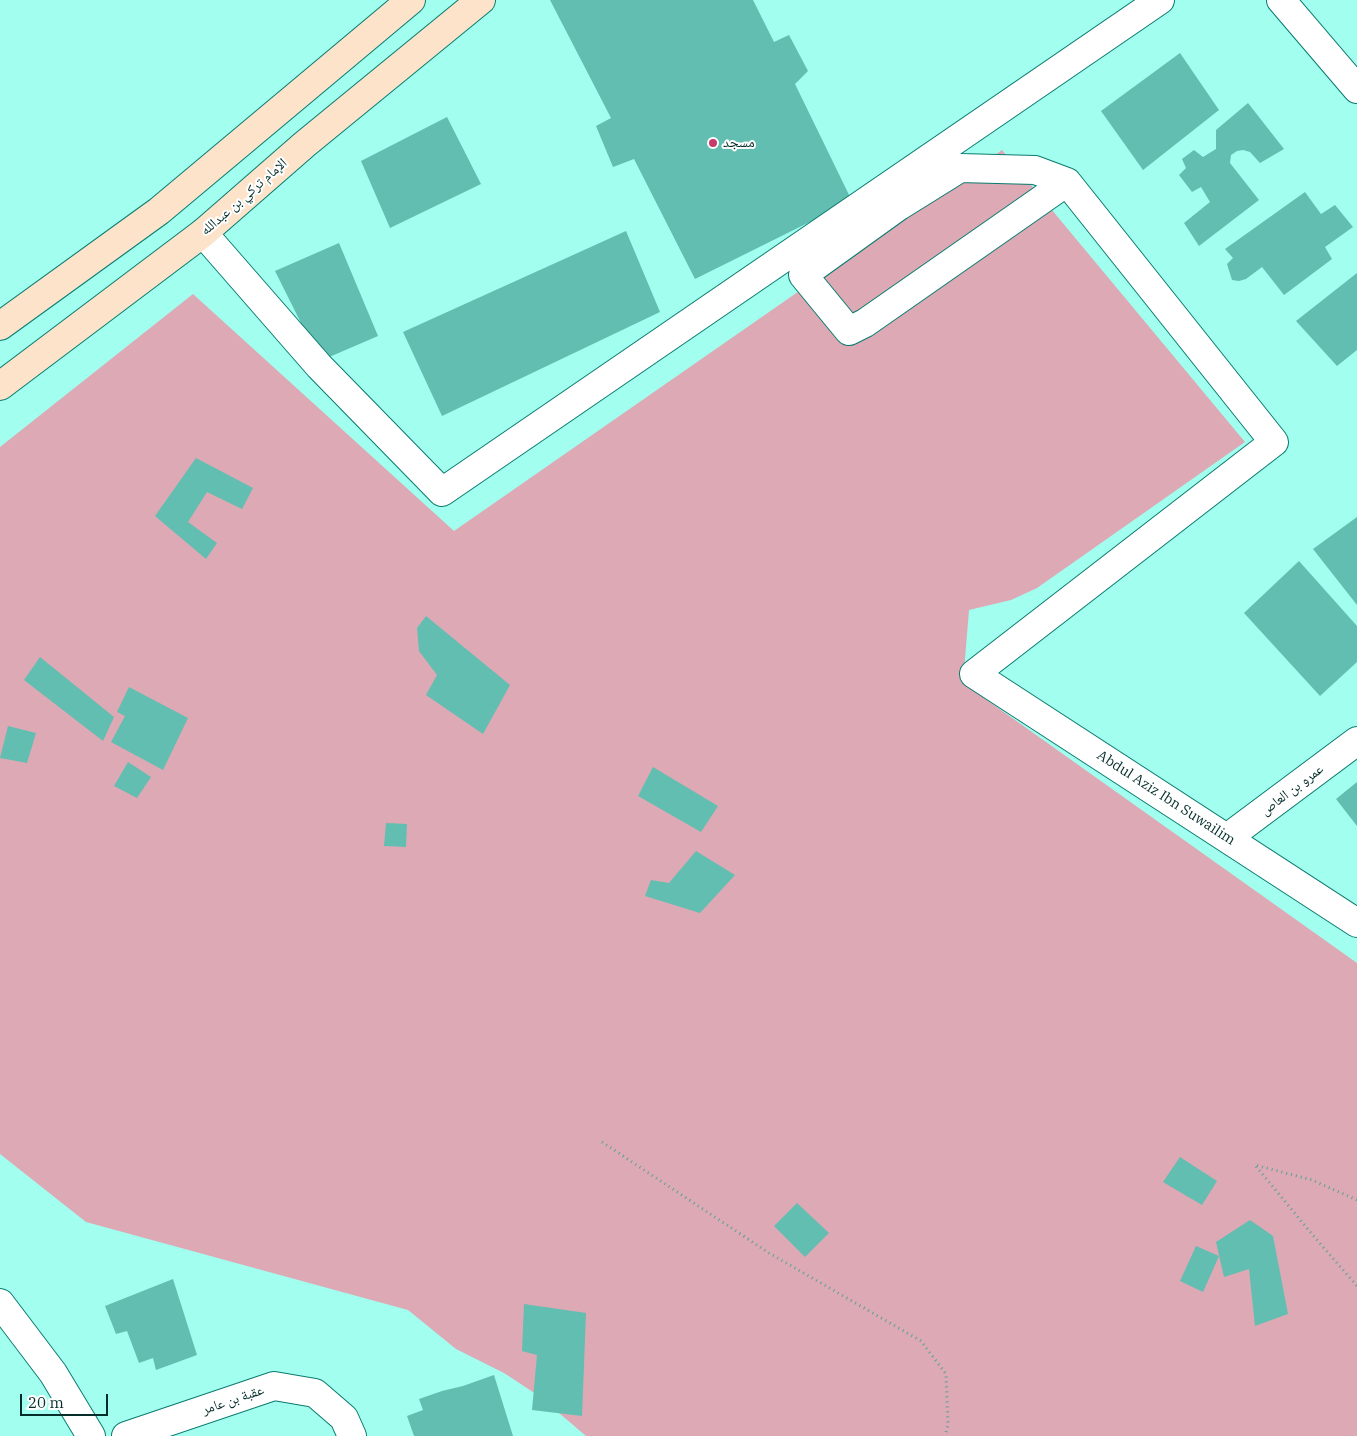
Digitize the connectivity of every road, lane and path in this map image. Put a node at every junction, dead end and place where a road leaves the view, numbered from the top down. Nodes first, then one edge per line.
1 (412, 0) edge
2 (481, 0) edge
3 (1160, 0) edge
4 (1281, 0) edge
5 (1357, 89) edge
6 (1067, 182) junction
7 (203, 233) junction
8 (0, 326) edge
9 (0, 386) edge
10 (1357, 741) edge
11 (1227, 838) junction
12 (1357, 923) edge
13 (602, 1142) dead end
14 (1357, 1200) edge
15 (1357, 1286) edge
16 (0, 1303) edge
17 (91, 1436) edge
18 (126, 1436) edge
19 (352, 1436) edge
20 (945, 1436) edge

1 - 8 street
2 - 7 street, الإمام تركي بن عبدالله
3 - 7 street
4 - 5 street
6 - 6 street
6 - 11 street, Abdul Aziz Ibn Suwailim
7 - 9 street, الإمام تركي بن عبدالله
10 - 11 street, عمرو بن العاص
11 - 12 street, Abdul Aziz Ibn Suwailim
13 - 20 path
14 - 15 path
16 - 17 street
18 - 19 street, عقبة بن عامر

